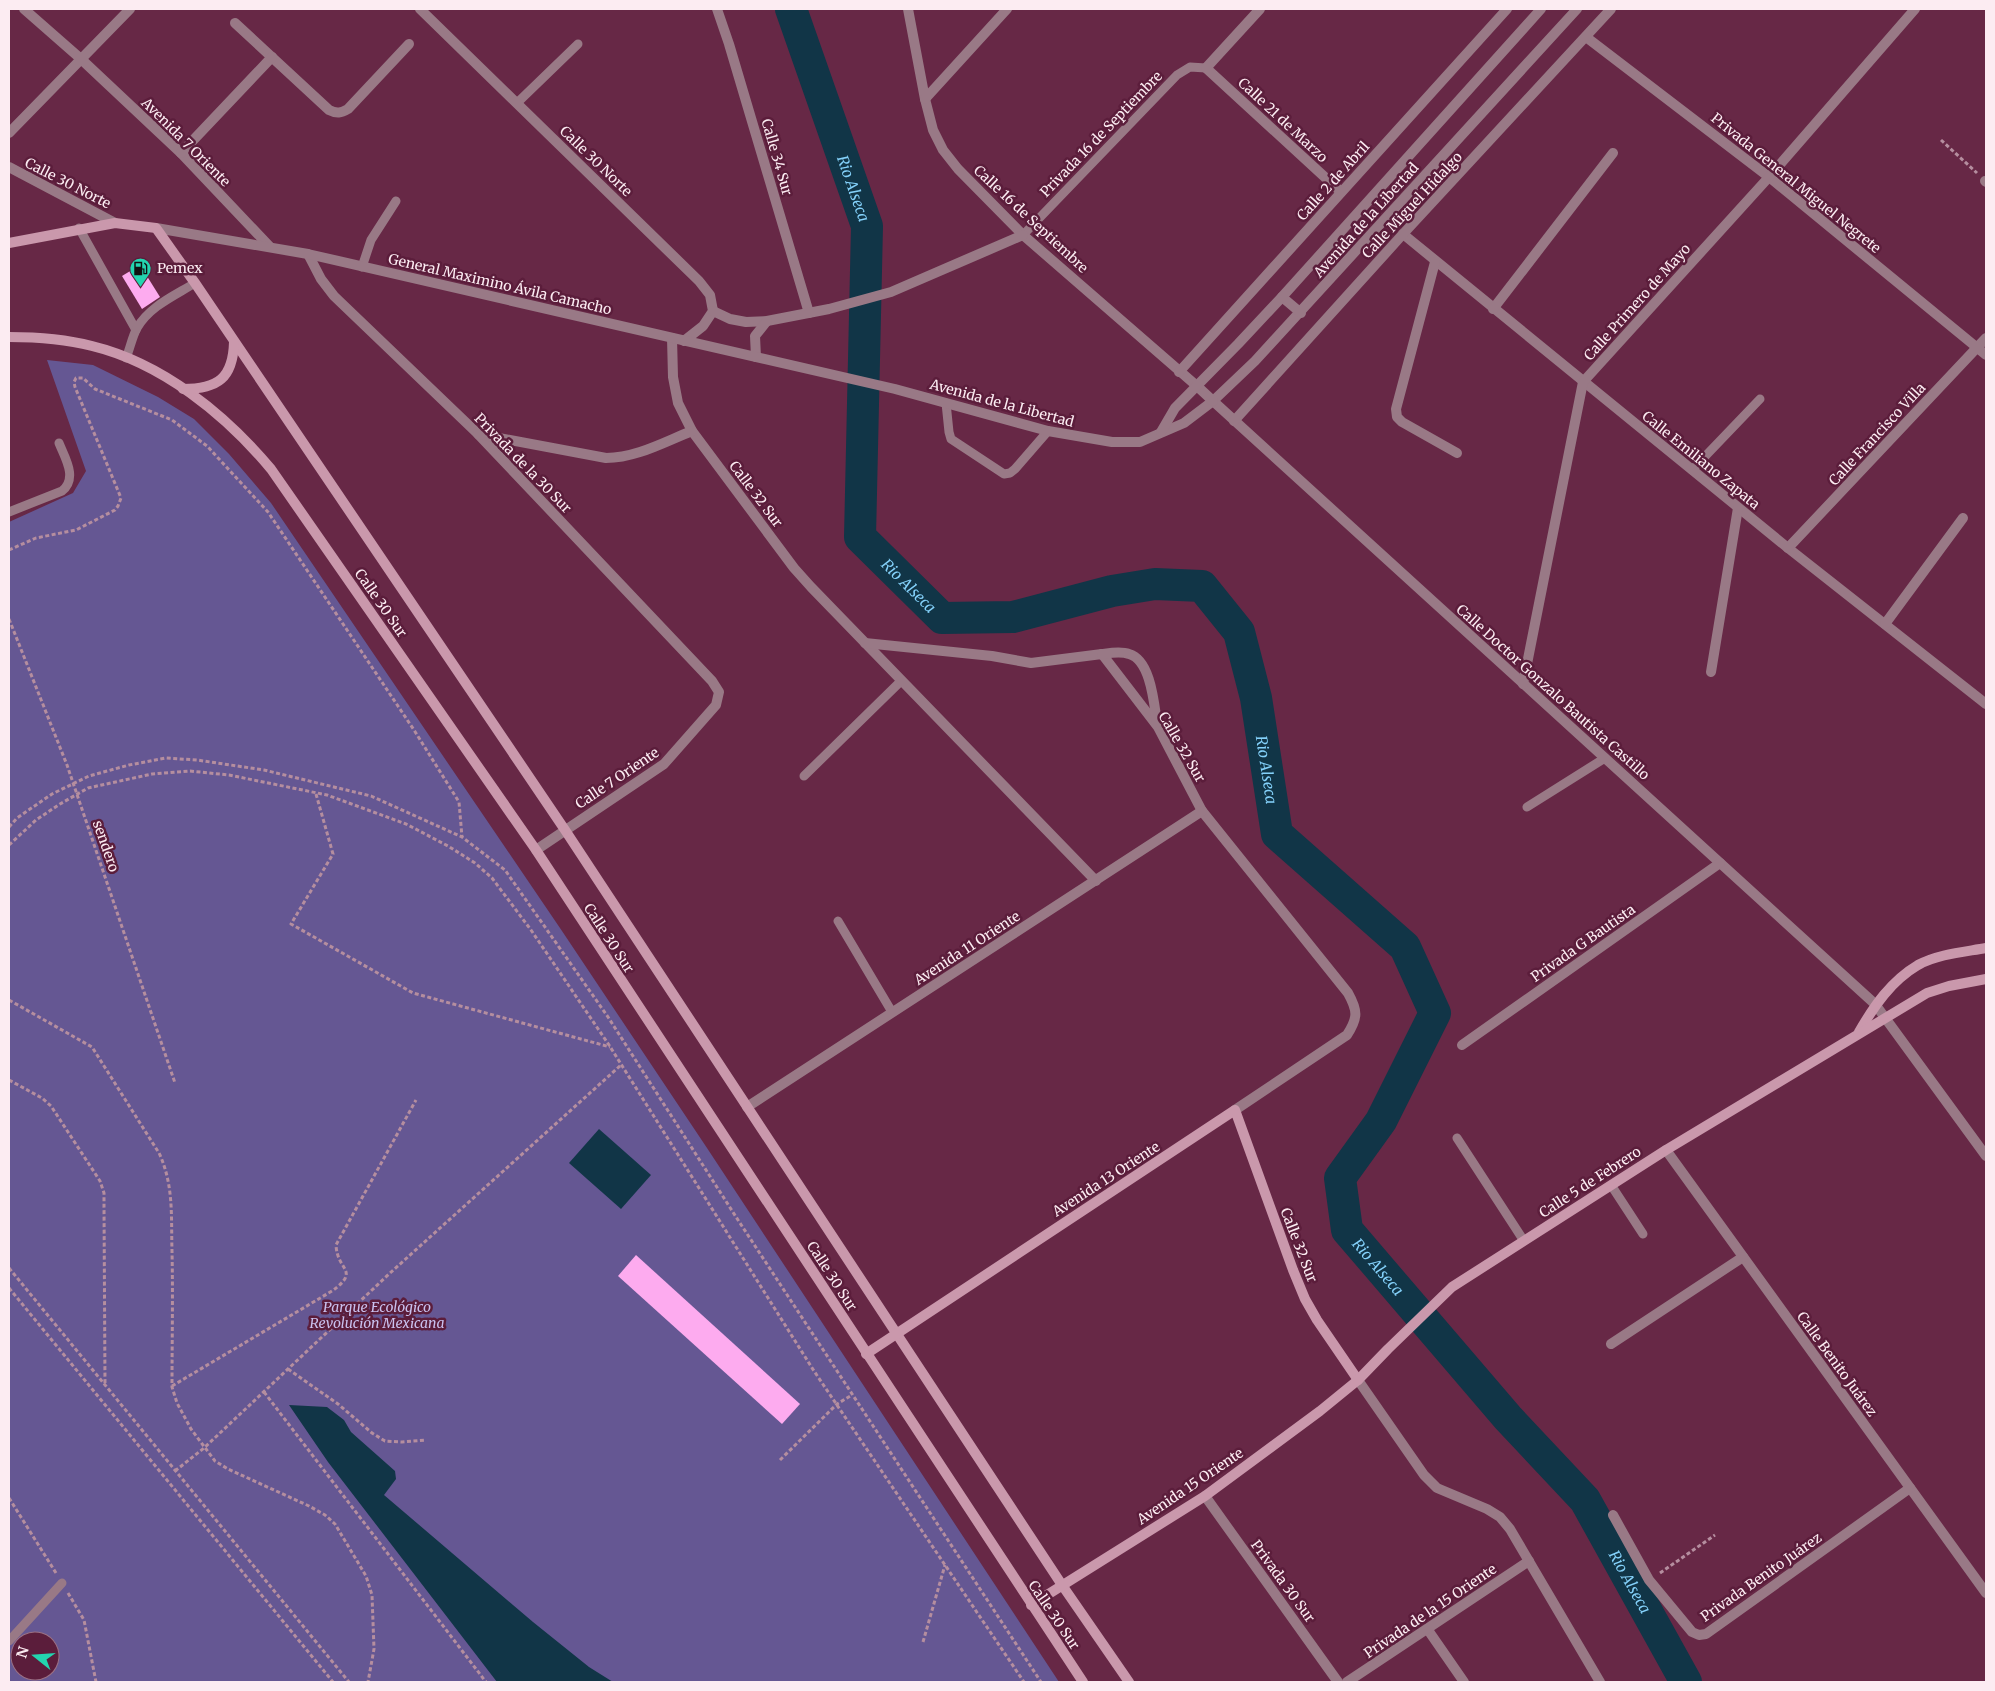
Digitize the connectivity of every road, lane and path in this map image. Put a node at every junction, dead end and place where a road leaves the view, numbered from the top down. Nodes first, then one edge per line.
1 (24, 9) edge
2 (130, 9) edge
3 (420, 9) edge
4 (717, 9) edge
5 (908, 9) edge
6 (1007, 9) edge
7 (1260, 9) edge
8 (1507, 9) edge
9 (1542, 9) edge
10 (1577, 9) edge
11 (1611, 9) edge
12 (1915, 9) edge
13 (235, 24) dead end
14 (1586, 37) junction
15 (409, 44) dead end
16 (578, 44) dead end
17 (272, 57) junction
18 (81, 59) junction
19 (1206, 68) junction
20 (925, 99) junction
21 (517, 103) junction
22 (9, 133) edge
23 (1940, 140) dead end
24 (181, 153) junction
25 (1613, 153) dead end
26 (9, 167) edge
27 (1769, 177) junction
28 (1985, 181) edge
29 (1341, 192) junction
30 (396, 201) dead end
31 (115, 223) junction
32 (79, 228) junction
33 (156, 228) junction
34 (1403, 234) junction
35 (1023, 235) junction
36 (9, 243) edge
37 (270, 247) junction
38 (308, 254) junction
39 (1435, 262) junction
40 (362, 267) junction
41 (195, 283) junction
42 (1282, 296) junction
43 (1493, 309) junction
44 (713, 311) junction
45 (808, 313) junction
46 (1301, 313) junction
47 (767, 321) junction
48 (136, 330) junction
49 (9, 337) edge
50 (672, 338) junction
51 (1986, 338) edge
52 (684, 341) junction
53 (234, 342) junction
54 (1978, 347) junction
55 (1986, 355) edge
56 (756, 357) junction
57 (126, 358) junction
58 (1180, 372) junction
59 (836, 375) joint
60 (1583, 382) junction
61 (1198, 387) junction
62 (183, 389) junction
63 (1760, 399) dead end
64 (1213, 401) junction
65 (946, 403) junction
66 (1234, 421) junction
67 (692, 431) junction
68 (1048, 431) junction
69 (1161, 432) junction
70 (478, 434) junction
71 (59, 442) dead end
72 (1458, 452) dead end
73 (1692, 470) junction
74 (1738, 508) junction
75 (9, 512) edge
76 (1963, 518) dead end
77 (1788, 548) junction
78 (9, 550) edge
79 (9, 619) edge
80 (1885, 624) junction
81 (865, 643) junction
82 (1102, 654) junction
83 (1711, 672) dead end
84 (902, 680) junction
85 (1523, 684) junction
86 (719, 692) joint
87 (1986, 704) edge
88 (1158, 727) junction
89 (1605, 758) junction
90 (804, 776) dead end
91 (316, 793) junction
92 (1527, 807) dead end
93 (1202, 811) junction
94 (9, 827) edge
95 (565, 830) junction
96 (462, 837) junction
97 (9, 845) edge
98 (536, 850) junction
99 (1720, 863) junction
100 (1096, 881) junction
101 (838, 921) dead end
102 (1986, 948) edge
103 (1986, 979) edge
104 (9, 1000) edge
105 (1875, 1004) junction
106 (892, 1012) junction
107 (1887, 1018) junction
108 (1355, 1022) joint
109 (1858, 1033) junction
110 (1462, 1045) dead end
111 (610, 1047) junction
112 (621, 1065) junction
113 (9, 1080) edge
114 (176, 1083) dead end
115 (416, 1100) dead end
116 (747, 1107) junction
117 (1235, 1110) junction
118 (1457, 1138) dead end
119 (1666, 1150) junction
120 (1986, 1156) edge
121 (1611, 1185) junction
122 (1643, 1234) dead end
123 (1524, 1241) junction
124 (1743, 1257) junction
125 (9, 1268) edge
126 (9, 1288) edge
127 (896, 1333) junction
128 (1611, 1344) dead end
129 (866, 1354) junction
130 (288, 1369) junction
131 (1358, 1380) junction
132 (105, 1386) junction
133 (172, 1387) junction
134 (264, 1392) junction
135 (852, 1395) junction
136 (837, 1404) junction
137 (426, 1440) dead end
138 (204, 1448) junction
139 (780, 1460) dead end
140 (175, 1471) junction
141 (1910, 1488) junction
142 (1205, 1496) junction
143 (1613, 1515) dead end
144 (1715, 1535) dead end
145 (1528, 1561) junction
146 (945, 1564) junction
147 (1649, 1580) junction
148 (62, 1583) dead end
149 (1062, 1585) junction
150 (1986, 1593) edge
151 (1031, 1605) junction
152 (1428, 1630) junction
153 (9, 1641) edge
154 (923, 1642) dead end
155 (333, 1682) edge
156 (349, 1682) edge
157 (368, 1682) edge
158 (486, 1682) edge
159 (1024, 1682) edge
160 (1041, 1682) edge
161 (1083, 1682) edge
162 (1128, 1682) edge
163 (1338, 1682) edge
164 (1347, 1682) edge
165 (1464, 1682) edge
166 (1600, 1682) edge

1 - 18 street, Avenida 7 Oriente
2 - 18 street
3 - 21 street, Calle 30 Norte
4 - 45 street, Calle 34 Sur
5 - 20 street, Calle 16 de Septiembre
6 - 20 street
7 - 19 street
8 - 29 street, Calle 2 de Abril
9 - 42 street, Avenida de la Libertad
10 - 46 street, Avenida de la Libertad
11 - 14 street, Calle Miguel Hidalgo
12 - 27 street, Calle Primero de Mayo
13 - 17 street
14 - 27 street, Privada General Miguel Negrete
14 - 34 street, Calle Miguel Hidalgo
15 - 17 street
16 - 21 lane
17 - 24 street
18 - 22 street
18 - 24 street, Avenida 7 Oriente
19 - 29 street, Calle 21 de Marzo
19 - 35 lane, Privada 16 de Septiembre
20 - 35 street, Calle 16 de Septiembre
21 - 44 street, Calle 30 Norte
23 - 28 path
24 - 37 street, Avenida 7 Oriente
25 - 43 street
26 - 31 street, Calle 30 Norte
27 - 54 street, Privada General Miguel Negrete
27 - 60 street, Calle Primero de Mayo
29 - 58 street, Calle 2 de Abril
30 - 40 lane
31 - 32 main road
31 - 33 main road
32 - 36 main road
32 - 48 lane
33 - 37 street, General Maximino Ávila Camacho
33 - 41 main road, Calle 30 Sur
34 - 39 street, Calle Emiliano Zapata
34 - 66 street, Calle Miguel Hidalgo
35 - 45 street
35 - 58 street, Calle 16 de Septiembre
37 - 38 street, General Maximino Ávila Camacho
38 - 40 street, General Maximino Ávila Camacho
38 - 70 street, Privada de la 30 Sur
39 - 43 street, Calle Emiliano Zapata
39 - 72 street
40 - 50 street, General Maximino Ávila Camacho
41 - 48 lane
41 - 53 main road, Calle 30 Sur
42 - 46 street
42 - 61 street, Avenida de la Libertad
43 - 60 street, Calle Emiliano Zapata
44 - 47 street
44 - 52 street
45 - 47 street
46 - 64 street, Avenida de la Libertad
47 - 56 street
48 - 57 lane
49 - 57 main road, Calle 30 Sur
50 - 52 street, General Maximino Ávila Camacho
50 - 67 street, Calle 32 Sur
51 - 54 street, Calle Francisco Villa
52 - 56 street, General Maximino Ávila Camacho
53 - 62 main road
53 - 95 main road, Calle 30 Sur
54 - 55 street, Privada General Miguel Negrete
54 - 77 street, Calle Francisco Villa
56 - 59 street, General Maximino Ávila Camacho
57 - 62 main road, Calle 30 Sur
58 - 61 street, Calle 16 de Septiembre
59 - 65 street, Avenida de la Libertad
60 - 73 street, Calle Emiliano Zapata
60 - 85 street
61 - 64 street, Calle 16 de Septiembre
61 - 69 street, Avenida de la Libertad
62 - 98 main road, Calle 30 Sur
63 - 73 lane
64 - 66 street, Calle Doctor Gonzalo Bautista Castillo
64 - 69 street, Avenida de la Libertad
65 - 68 street, Avenida de la Libertad
65 - 68 lane
66 - 85 street, Calle Doctor Gonzalo Bautista Castillo
67 - 70 street
67 - 81 street, Calle 32 Sur
68 - 69 street, Avenida de la Libertad
70 - 86 street, Privada de la 30 Sur
71 - 75 lane
73 - 74 street, Calle Emiliano Zapata
74 - 77 street, Calle Emiliano Zapata
74 - 83 street
76 - 80 street
77 - 80 street, Calle Emiliano Zapata
78 - 96 path
79 - 114 path, sendero
80 - 87 street, Calle Emiliano Zapata
81 - 82 street
81 - 84 street, Calle 32 Sur
82 - 88 street, Calle 32 Sur
82 - 88 street
84 - 90 lane
84 - 100 street, Calle 32 Sur
85 - 89 street, Calle Doctor Gonzalo Bautista Castillo
86 - 95 street, Calle 7 Oriente
88 - 93 street, Calle 32 Sur
89 - 92 lane
89 - 99 street, Calle Doctor Gonzalo Bautista Castillo
91 - 97 path
91 - 111 path
91 - 111 path
93 - 100 street, Avenida 11 Oriente
93 - 108 street, Calle 32 Sur
94 - 96 path
95 - 98 street, Calle 7 Oriente
95 - 116 main road, Calle 30 Sur
96 - 135 path
98 - 129 main road, Calle 30 Sur
99 - 105 street, Calle Doctor Gonzalo Bautista Castillo
99 - 110 street, Privada G Bautista
100 - 106 street, Avenida 11 Oriente
101 - 106 lane
102 - 105 main road, Calle 5 de Febrero
103 - 107 main road, Calle 5 de Febrero
104 - 133 path
105 - 107 street, Calle Doctor Gonzalo Bautista Castillo
105 - 109 main road, Calle 5 de Febrero
106 - 116 street, Avenida 11 Oriente
107 - 109 main road, Calle 5 de Febrero
107 - 120 street, Calle Doctor Gonzalo Bautista Castillo
108 - 117 street, Avenida 13 Oriente
109 - 119 main road, Calle 5 de Febrero
111 - 112 path
112 - 130 path
112 - 136 path
113 - 132 path
115 - 133 path
116 - 127 main road, Calle 30 Sur
117 - 127 main road, Avenida 13 Oriente
117 - 131 main road, Calle 32 Sur
118 - 123 lane
119 - 121 main road, Calle 5 de Febrero
119 - 124 street, Calle Benito Juárez
121 - 122 lane
121 - 123 main road, Calle 5 de Febrero
123 - 131 main road, Calle 5 de Febrero
124 - 128 street
124 - 141 street, Calle Benito Juárez
125 - 132 path
126 - 155 path
127 - 129 main road, Avenida 13 Oriente
127 - 149 main road, Calle 30 Sur
129 - 151 main road, Calle 30 Sur
130 - 134 path
130 - 137 path
131 - 142 main road, Avenida 15 Oriente
131 - 145 street
132 - 140 path
133 - 138 path
134 - 138 path
134 - 158 path
135 - 136 path
135 - 160 path
136 - 139 path
136 - 146 path
138 - 140 path
138 - 157 path
140 - 156 path
141 - 147 street, Privada Benito Juárez
141 - 150 street, Calle Benito Juárez
142 - 149 main road, Avenida 15 Oriente
142 - 163 street, Privada 30 Sur
143 - 147 street, Privada Benito Juárez
144 - 147 path
145 - 152 street, Privada de la 15 Oriente
145 - 166 street
146 - 154 path
146 - 159 path
148 - 153 lane
149 - 151 main road, Avenida 15 Oriente
149 - 162 main road, Calle 30 Sur
151 - 161 main road, Calle 30 Sur
152 - 164 street, Privada de la 15 Oriente
152 - 165 street

